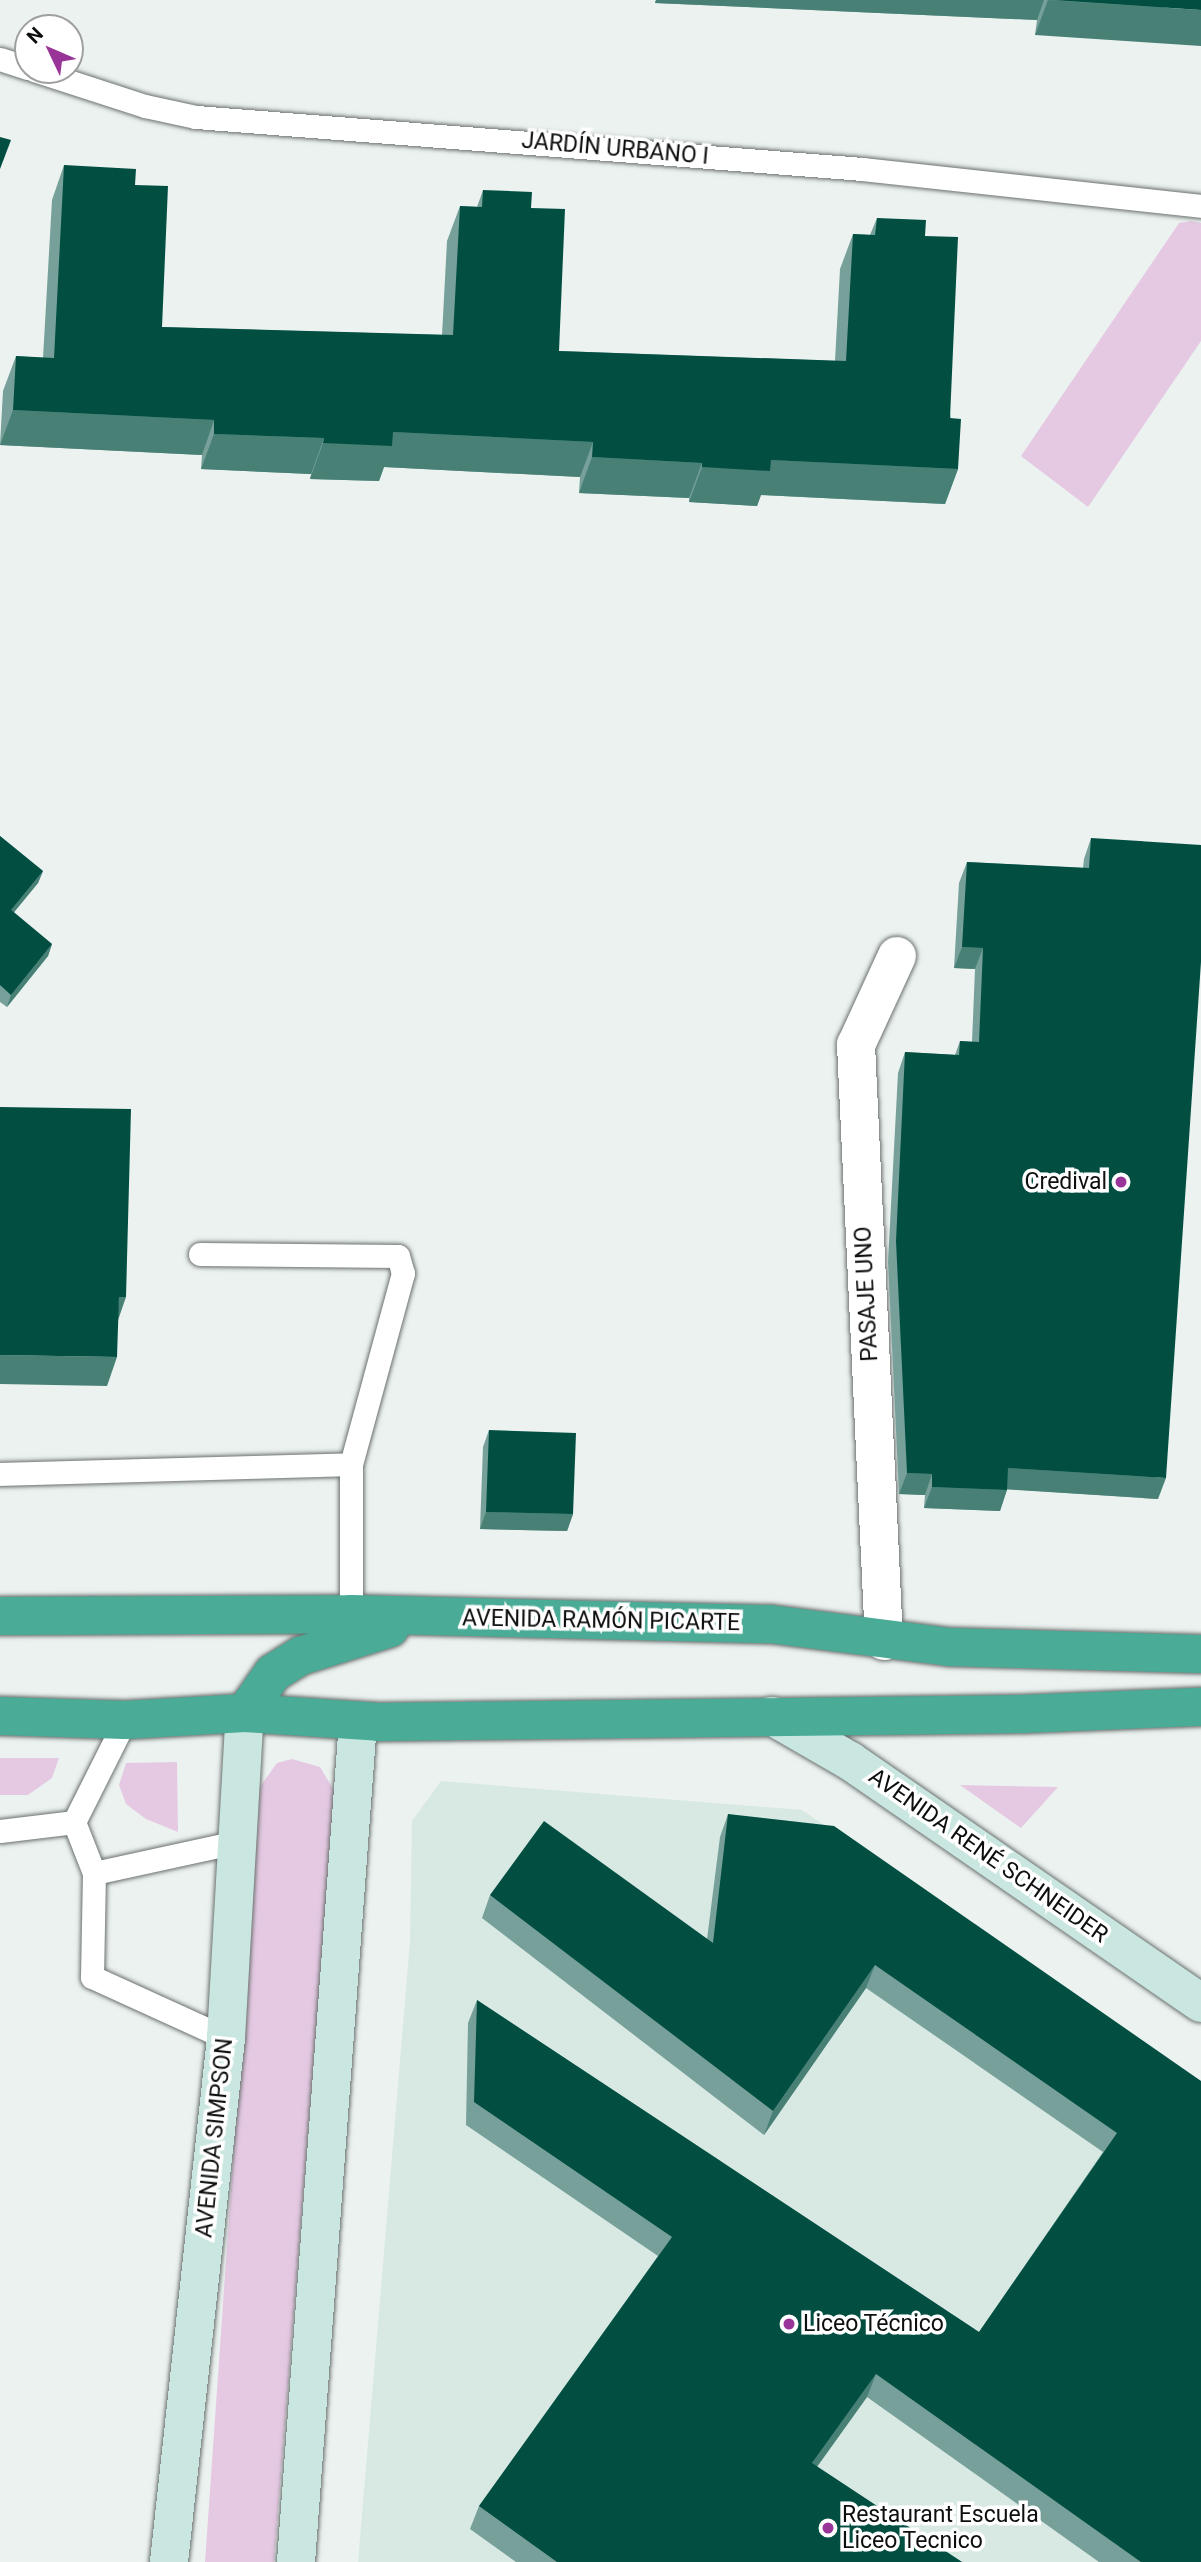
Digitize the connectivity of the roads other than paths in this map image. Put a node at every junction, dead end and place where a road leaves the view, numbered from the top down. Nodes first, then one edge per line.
1 (77, 84) edge
2 (1201, 206) edge
3 (897, 956) dead end
4 (200, 1254) dead end
5 (351, 1464) junction
6 (0, 1474) edge
7 (351, 1614) junction
8 (0, 1616) edge
9 (433, 1618) junction
10 (884, 1642) junction
11 (1201, 1654) edge
12 (1201, 1707) edge
13 (245, 1713) junction
14 (0, 1716) edge
15 (772, 1716) junction
16 (125, 1720) junction
17 (358, 1722) junction
18 (74, 1822) junction
19 (0, 1831) edge
20 (236, 1842) junction
21 (94, 1873) junction
22 (1201, 2003) edge
23 (226, 2038) junction
24 (169, 2562) edge
25 (296, 2562) edge

1 - 2 lane, JARDÍN URBANO I
3 - 10 street, PASAJE UNO
4 - 5 lane
5 - 6 lane
5 - 7 lane
7 - 8 highway, AVENIDA RAMÓN PICARTE
7 - 9 highway, AVENIDA RAMÓN PICARTE
9 - 10 highway, AVENIDA RAMÓN PICARTE
9 - 13 highway
10 - 11 highway, AVENIDA RAMÓN PICARTE
12 - 15 highway
13 - 16 highway
13 - 17 highway
13 - 20 main road, AVENIDA SIMPSON
14 - 16 highway
15 - 17 highway
15 - 22 main road, AVENIDA RENÉ SCHNEIDER
16 - 18 lane
17 - 25 main road
18 - 19 lane
18 - 21 lane
20 - 21 lane
20 - 23 main road, AVENIDA SIMPSON
21 - 23 lane
23 - 24 main road, AVENIDA SIMPSON

